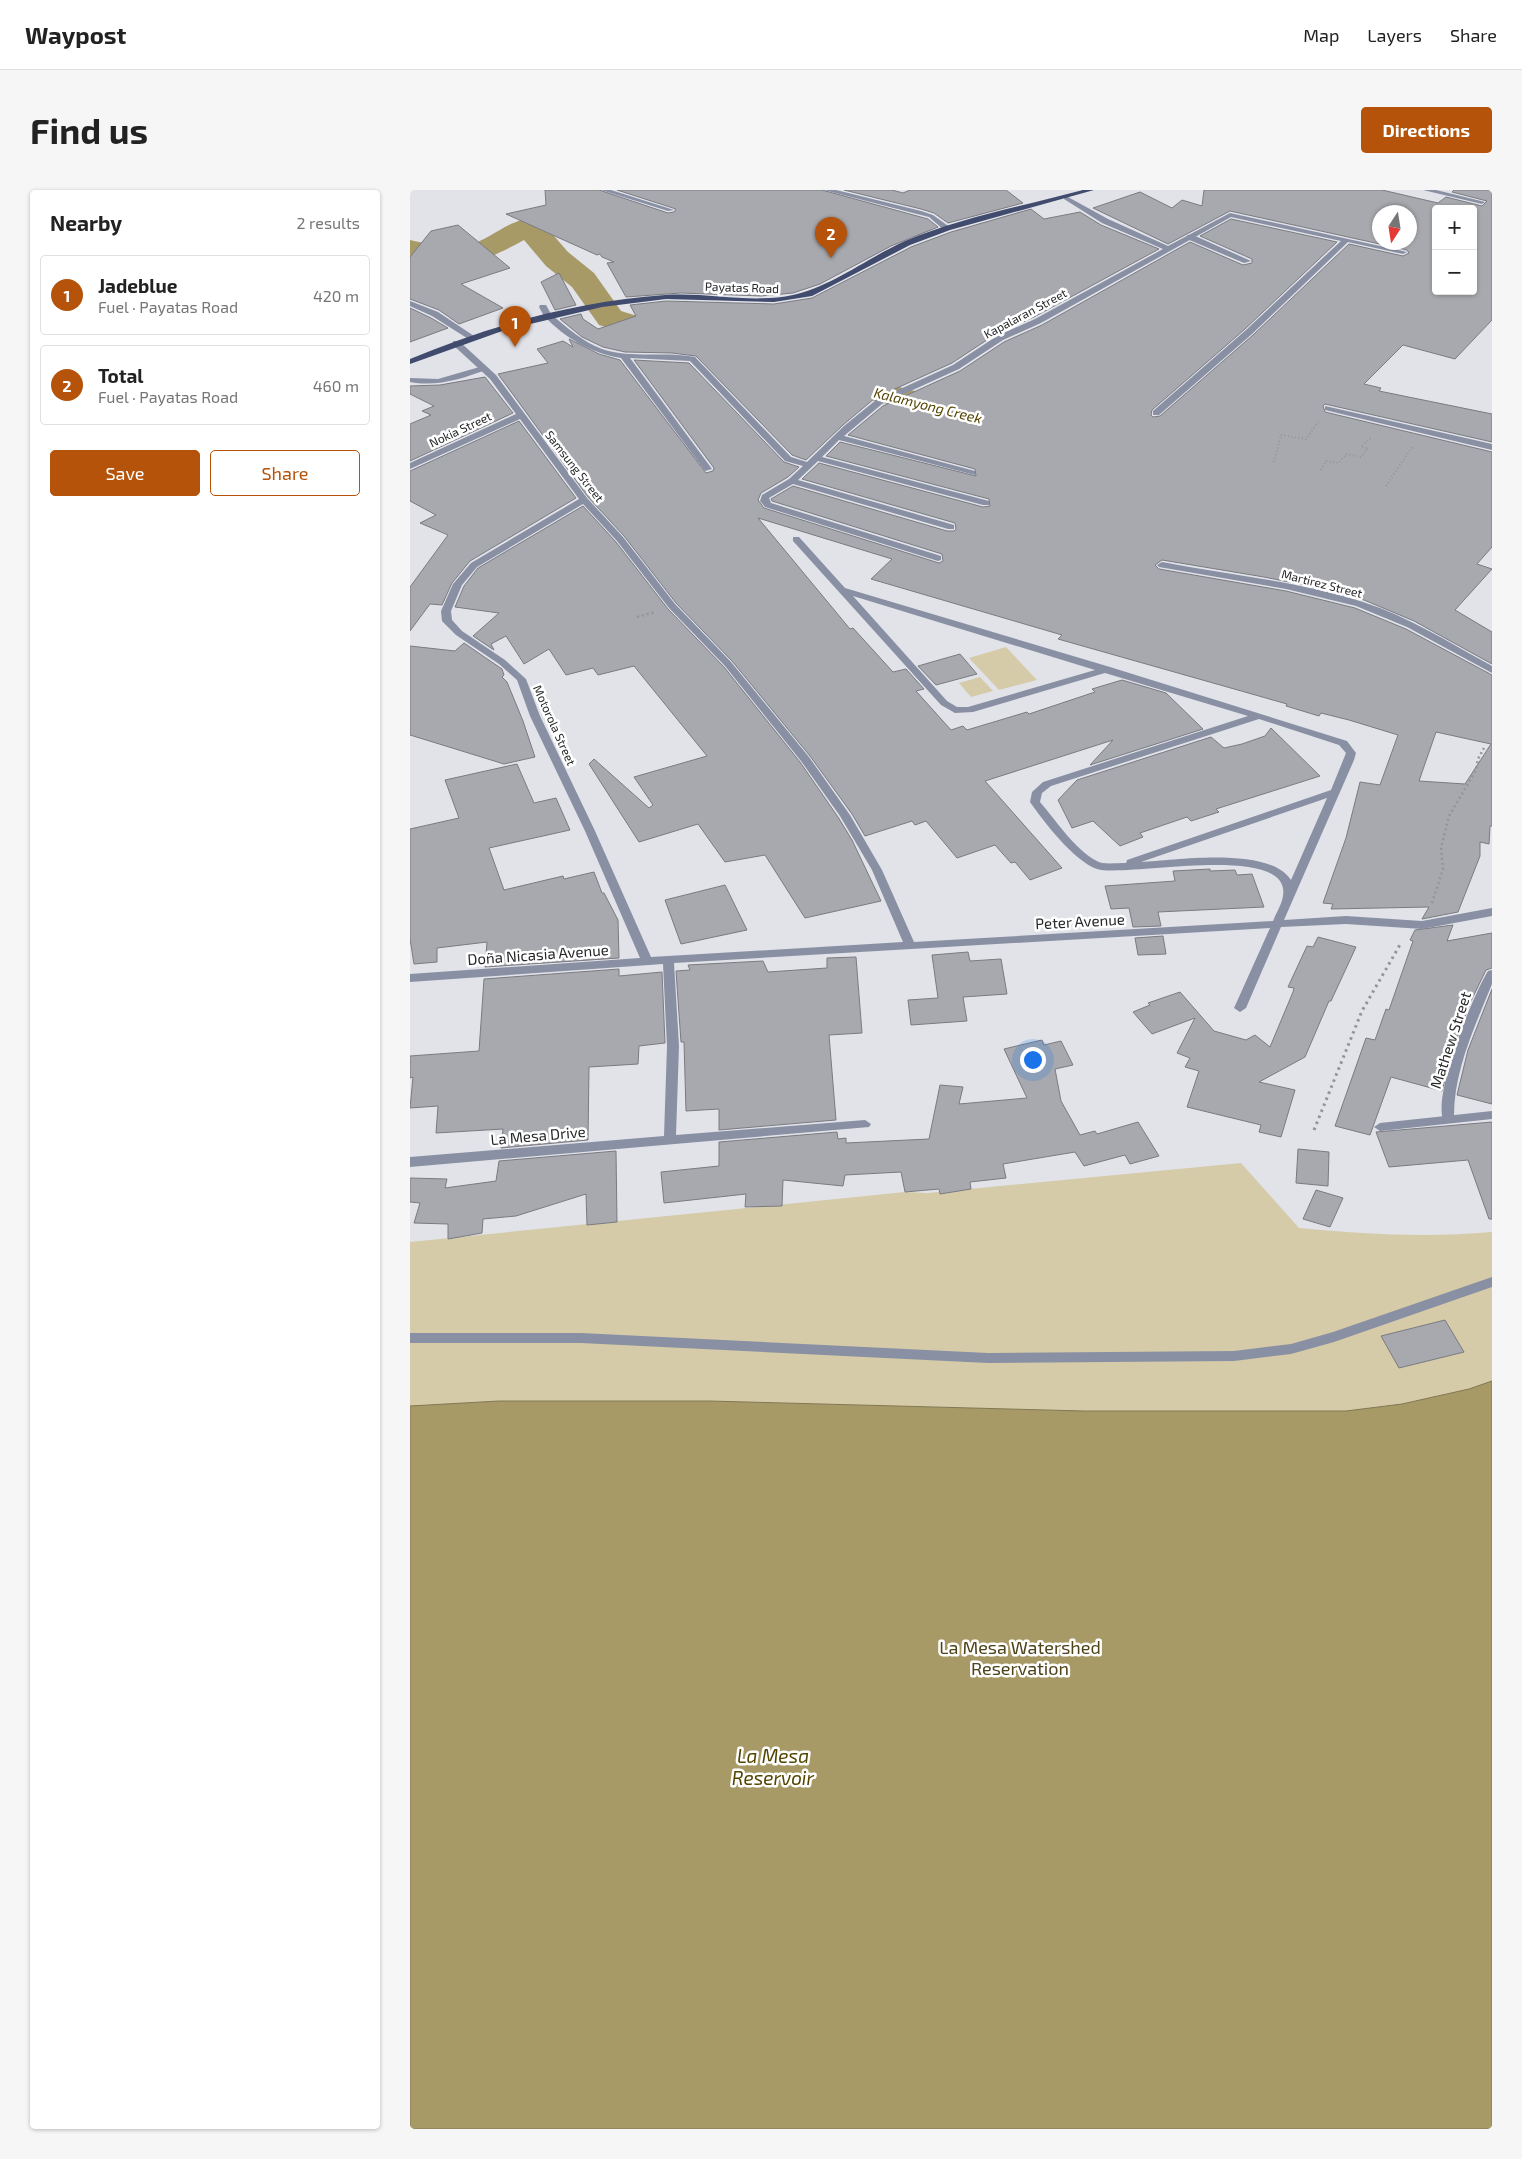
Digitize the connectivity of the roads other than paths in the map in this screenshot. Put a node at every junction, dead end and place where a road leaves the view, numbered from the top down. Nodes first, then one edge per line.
1 (604, 190) edge
2 (828, 190) edge
3 (1091, 190) edge
4 (1426, 190) edge
5 (1066, 198) junction
6 (1482, 202) dead end
7 (670, 210) dead end
8 (947, 228) junction
9 (1190, 237) junction
10 (1345, 241) junction
11 (1168, 249) junction
12 (1403, 252) dead end
13 (1248, 261) dead end
14 (410, 303) edge
15 (543, 307) dead end
16 (548, 316) junction
17 (473, 338) junction
18 (456, 343) junction
19 (623, 355) junction
20 (410, 362) edge
21 (483, 368) junction
22 (410, 380) edge
23 (1328, 408) road end
24 (1156, 413) dead end
25 (521, 415) junction
26 (838, 437) junction
27 (1492, 447) edge
28 (816, 458) junction
29 (809, 465) junction
30 (410, 466) edge
31 (708, 469) dead end
32 (972, 473) dead end
33 (792, 481) junction
34 (584, 500) junction
35 (986, 503) dead end
36 (951, 527) dead end
37 (796, 538) dead end
38 (938, 558) dead end
39 (1162, 565) dead end
40 (842, 590) junction
41 (1107, 669) junction
42 (1492, 670) edge
43 (1258, 716) junction
44 (1335, 792) junction
45 (1118, 866) junction
46 (1288, 897) junction
47 (1492, 912) edge
48 (1277, 925) junction
49 (910, 946) junction
50 (668, 960) junction
51 (647, 961) junction
52 (1492, 974) edge
53 (410, 978) edge
54 (1240, 1008) dead end
55 (1492, 1115) edge
56 (1448, 1119) junction
57 (865, 1124) dead end
58 (1380, 1127) dead end
59 (670, 1140) junction
60 (410, 1162) edge
61 (1492, 1282) edge
62 (410, 1338) edge

1 - 7 street
2 - 8 street
3 - 5 main road, Payatas Road
4 - 6 street
5 - 8 main road, Payatas Road
5 - 11 street
8 - 16 main road, Payatas Road
9 - 10 street, Kapalaran Street
9 - 11 street, Kapalaran Street
9 - 13 street
10 - 12 street, Kapalaran Street
10 - 24 street
11 - 26 street, Kapalaran Street
14 - 17 street
15 - 16 street
16 - 17 main road, Payatas Road
16 - 19 street
17 - 18 main road, Payatas Road
18 - 20 main road, Payatas Road
18 - 21 street, Samsung Street
19 - 29 street
19 - 31 street
21 - 22 street
21 - 25 street, Samsung Street
23 - 27 street
25 - 30 street, Nokia Street
25 - 34 street, Samsung Street
26 - 28 street, Kapalaran Street
26 - 32 street
28 - 29 street, Kapalaran Street
28 - 35 street
29 - 33 street, Kapalaran Street
33 - 36 street
33 - 38 street, Kapalaran Street
34 - 49 street, Samsung Street
34 - 51 street, Motorola Street
37 - 40 street
39 - 42 street, Martirez Street
40 - 41 street
40 - 41 street
41 - 43 street
43 - 44 street
43 - 45 street
44 - 45 street
44 - 46 street
45 - 46 street
46 - 48 street
47 - 48 street, Peter Avenue
48 - 49 street, Peter Avenue
48 - 54 street
49 - 50 street, Peter Avenue
50 - 51 street, Doña Nicasia Avenue
50 - 59 street
51 - 53 street, Doña Nicasia Avenue
52 - 56 street, Mathew Street
55 - 56 street
56 - 58 street
57 - 59 street, La Mesa Drive
59 - 60 street, La Mesa Drive
61 - 62 street

